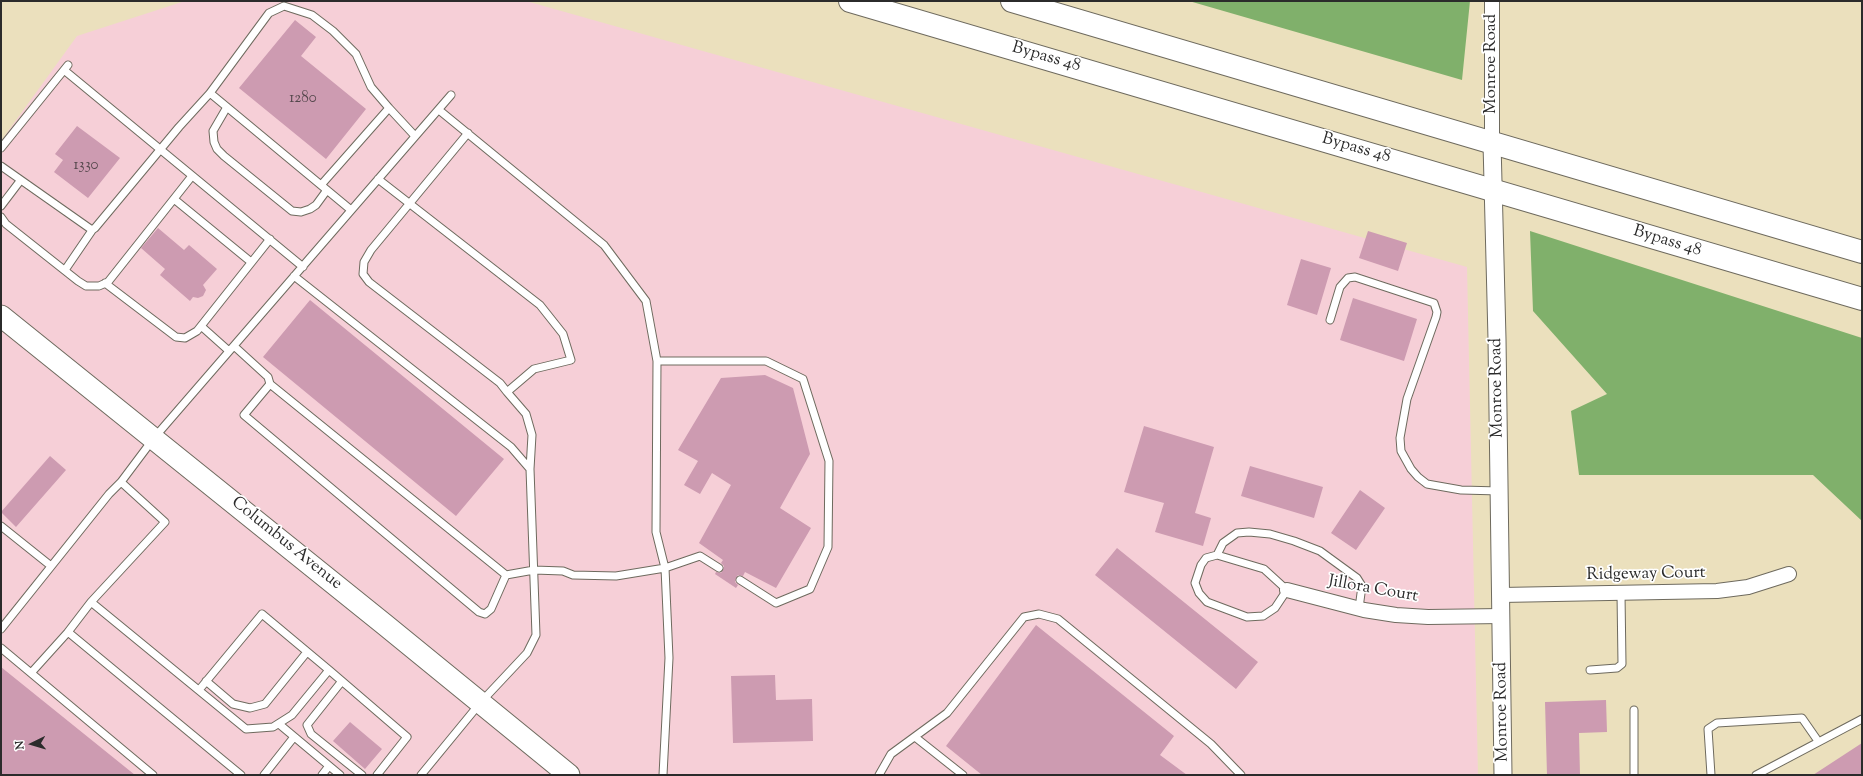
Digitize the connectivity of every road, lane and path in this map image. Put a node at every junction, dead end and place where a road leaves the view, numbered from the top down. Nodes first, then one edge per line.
1 (850, 1) edge
2 (1012, 1) edge
3 (1492, 1) edge
4 (210, 93) junction
5 (451, 95) dead end
6 (227, 107) junction
7 (389, 108) junction
8 (438, 110) junction
9 (468, 134) junction
10 (415, 136) junction
11 (1492, 143) junction
12 (1, 148) edge
13 (160, 149) junction
14 (1, 166) edge
15 (192, 176) junction
16 (378, 179) junction
17 (20, 181) junction
18 (321, 185) junction
19 (327, 190) junction
20 (1494, 190) junction
21 (174, 199) junction
22 (409, 203) junction
23 (1, 206) edge
24 (351, 210) junction
25 (1, 217) edge
26 (93, 229) junction
27 (270, 239) junction
28 (1862, 252) edge
29 (251, 262) junction
30 (303, 266) junction
31 (65, 270) junction
32 (294, 276) junction
33 (105, 283) junction
34 (1862, 299) edge
35 (1, 316) edge
36 (1330, 320) dead end
37 (201, 326) junction
38 (232, 349) junction
39 (658, 361) junction
40 (270, 384) junction
41 (507, 392) junction
42 (154, 438) junction
43 (530, 469) junction
44 (121, 482) junction
45 (1500, 491) junction
46 (1, 526) edge
47 (1217, 555) junction
48 (51, 566) junction
49 (665, 568) junction
50 (719, 568) dead end
51 (534, 570) junction
52 (1789, 574) dead end
53 (506, 575) junction
54 (740, 580) dead end
55 (1287, 590) junction
56 (1621, 594) junction
57 (1502, 595) junction
58 (92, 602) junction
59 (1359, 608) junction
60 (1502, 616) junction
61 (1, 629) edge
62 (68, 632) junction
63 (1, 648) edge
64 (307, 652) junction
65 (329, 670) junction
66 (1590, 670) dead end
67 (31, 673) junction
68 (206, 681) junction
69 (342, 682) junction
70 (199, 690) junction
71 (481, 702) junction
72 (1634, 710) dead end
73 (1862, 719) edge
74 (279, 724) junction
75 (294, 737) junction
76 (915, 737) junction
77 (1818, 741) junction
78 (329, 766) junction
79 (153, 775) edge
80 (241, 775) edge
81 (264, 775) edge
82 (322, 775) edge
83 (340, 775) edge
84 (362, 775) edge
85 (377, 775) edge
86 (421, 775) edge
87 (568, 775) edge
88 (663, 775) edge
89 (879, 775) edge
90 (963, 775) edge
91 (1241, 775) edge
92 (1504, 775) edge
93 (1634, 775) edge
94 (1710, 775) edge
95 (1756, 775) edge

1 - 20 highway, Bypass 48
2 - 11 highway
3 - 11 street, Monroe Road
4 - 6 lane
4 - 7 lane
4 - 13 lane
5 - 8 lane
6 - 18 lane
6 - 19 lane
7 - 10 lane
7 - 18 lane
8 - 9 lane
8 - 10 lane
9 - 22 lane
9 - 39 lane
10 - 16 lane
11 - 20 street, Monroe Road
11 - 28 highway
12 - 13 lane
13 - 15 lane
13 - 26 lane
14 - 17 lane
15 - 21 lane
15 - 27 lane
16 - 22 lane
16 - 24 lane
17 - 23 lane
17 - 26 lane
18 - 19 lane
19 - 24 lane
20 - 34 highway, Bypass 48
20 - 45 street, Monroe Road
21 - 29 lane
21 - 33 lane
22 - 41 lane
22 - 41 lane
24 - 30 lane
25 - 31 lane
26 - 31 lane
27 - 29 lane
27 - 30 lane
29 - 37 lane
30 - 32 lane
31 - 33 lane
32 - 38 lane
32 - 43 lane
33 - 37 lane
35 - 42 main road, Columbus Avenue
36 - 45 lane
37 - 38 lane
38 - 40 lane
38 - 42 lane
39 - 49 lane
39 - 54 lane
40 - 53 lane
40 - 53 lane
41 - 43 lane
42 - 44 lane
42 - 71 main road, Columbus Avenue
43 - 51 lane
44 - 48 lane
44 - 58 lane
45 - 57 street, Monroe Road
46 - 48 lane
47 - 55 lane
47 - 55 lane
47 - 59 lane
48 - 61 lane
49 - 50 lane
49 - 51 lane
49 - 88 lane
51 - 53 lane
51 - 71 lane
52 - 56 street, Ridgeway Court
55 - 59 street, Jillora Court
56 - 57 street, Ridgeway Court
56 - 66 lane
57 - 60 street, Monroe Road
58 - 62 lane
58 - 70 lane
59 - 60 street, Jillora Court
60 - 92 street, Monroe Road
62 - 67 lane
62 - 80 lane
63 - 67 lane
64 - 65 lane
64 - 68 lane
64 - 68 lane
65 - 69 lane
65 - 74 lane
67 - 79 lane
68 - 70 lane
69 - 84 lane
69 - 85 lane
70 - 74 lane
71 - 86 lane
71 - 87 main road, Columbus Avenue
72 - 93 lane
73 - 77 lane
74 - 75 lane
75 - 78 lane
75 - 81 lane
76 - 89 lane
76 - 90 lane
76 - 91 lane
77 - 94 lane
77 - 95 lane
78 - 82 lane
78 - 83 lane

